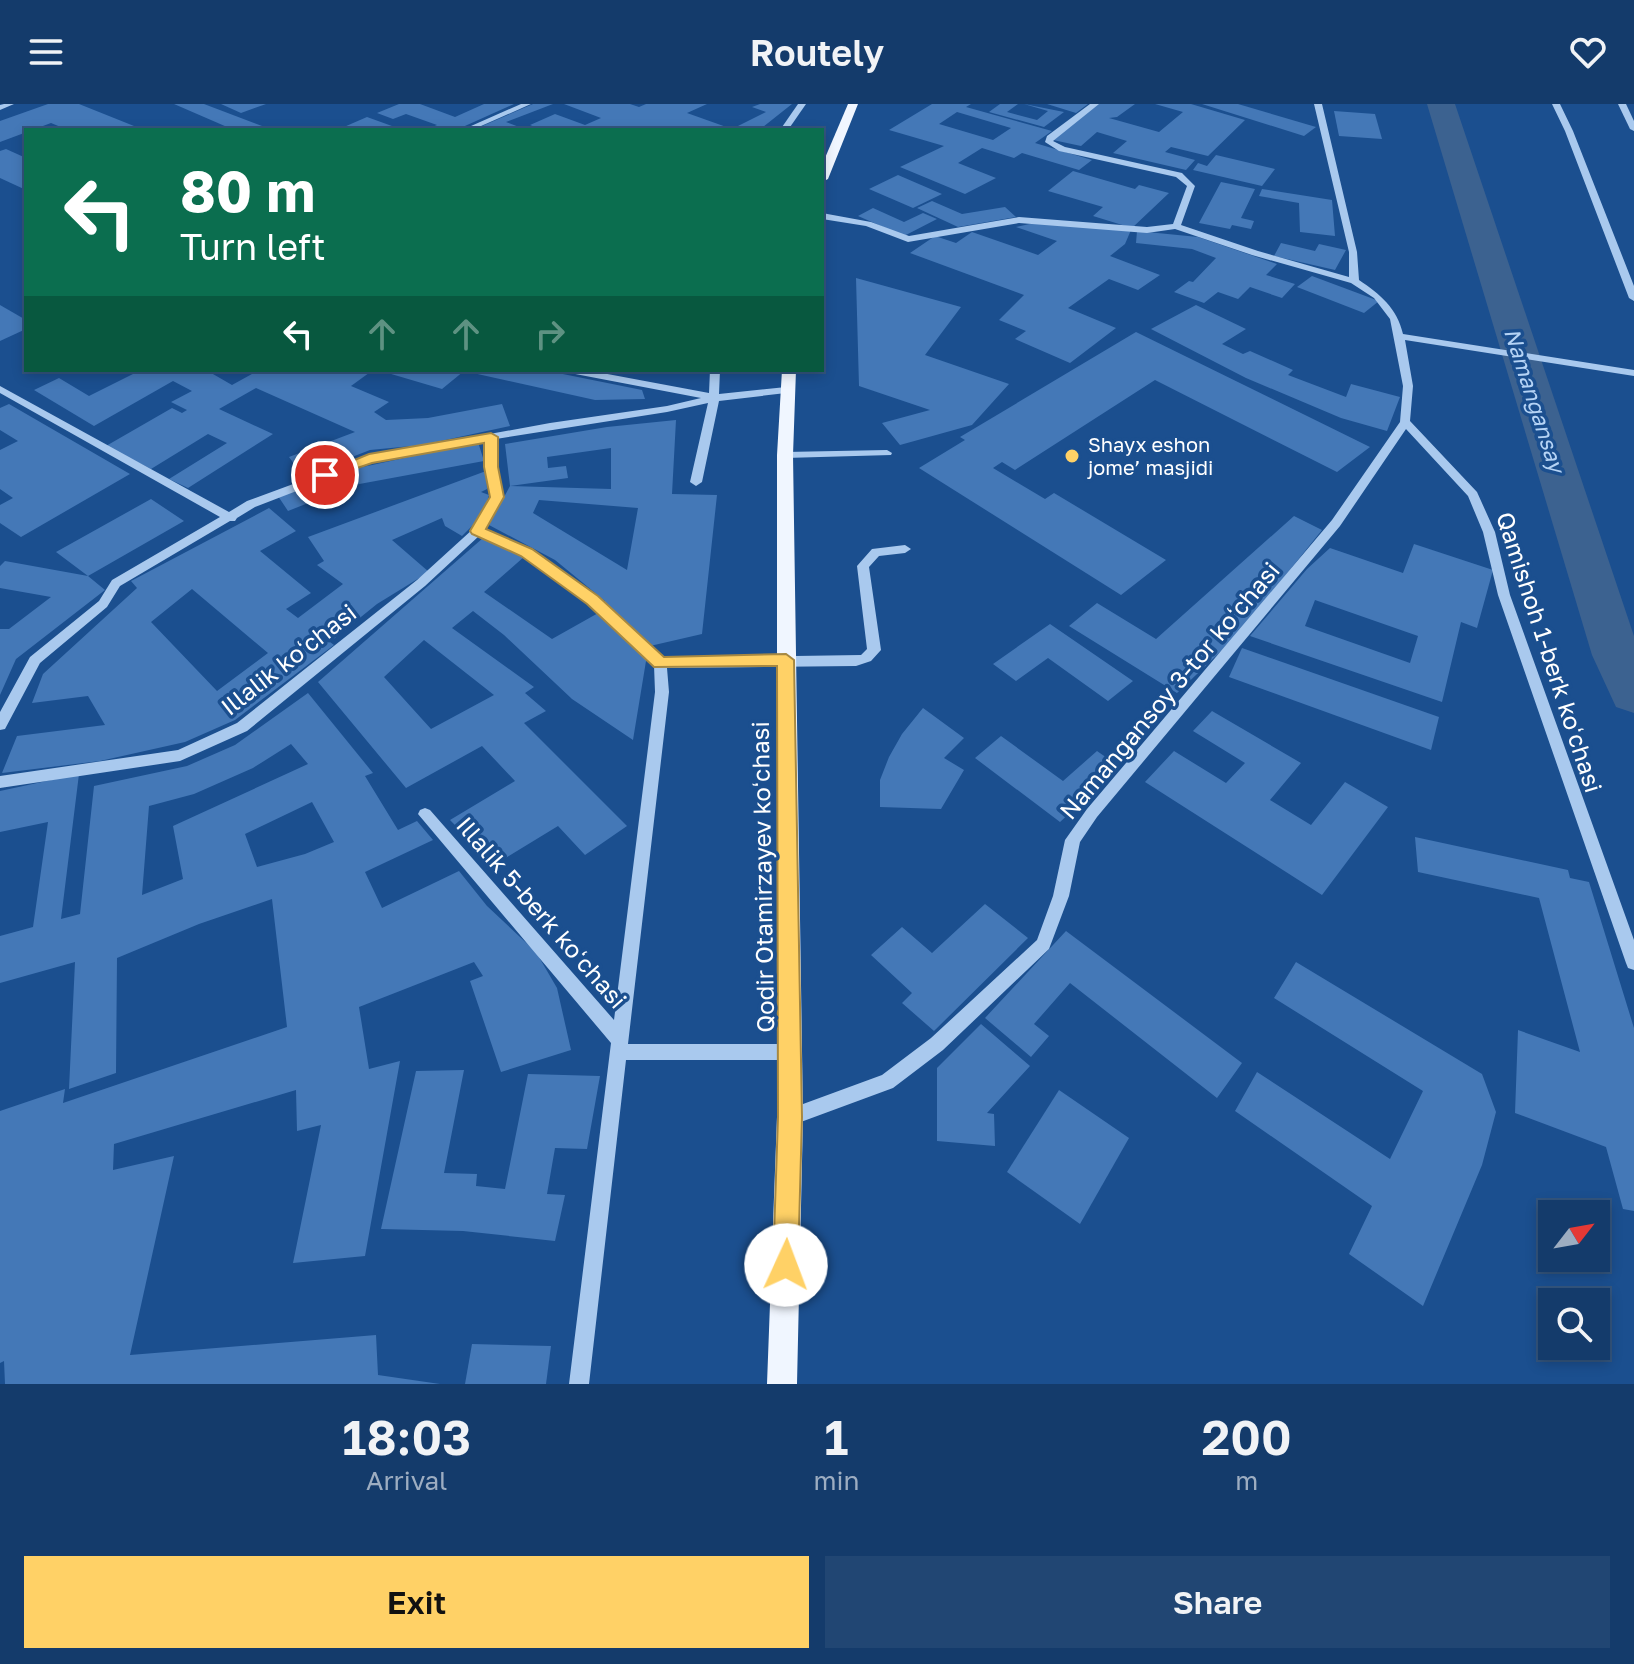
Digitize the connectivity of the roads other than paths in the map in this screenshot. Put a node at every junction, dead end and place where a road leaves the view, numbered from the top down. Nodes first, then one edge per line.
1 (10, 104) edge
2 (527, 104) edge
3 (802, 104) edge
4 (853, 104) edge
5 (1095, 104) edge
6 (1318, 104) edge
7 (1556, 104) edge
8 (1622, 104) edge
9 (0, 108) edge
10 (472, 128) edge
11 (785, 128) edge
12 (1634, 129) edge
13 (824, 174) edge
14 (824, 216) edge
15 (1176, 226) junction
16 (1354, 281) junction
17 (1634, 298) edge
18 (1399, 336) junction
19 (580, 372) edge
20 (715, 372) edge
21 (1634, 373) edge
22 (787, 380) edge
23 (0, 389) edge
24 (17, 398) junction
25 (714, 398) junction
26 (0, 407) edge
27 (1405, 422) junction
28 (491, 437) junction
29 (887, 453) dead end
30 (785, 455) junction
31 (696, 482) dead end
32 (231, 518) junction
33 (477, 531) junction
34 (905, 549) dead end
35 (786, 660) junction
36 (660, 663) junction
37 (0, 725) edge
38 (0, 782) edge
39 (425, 814) dead end
40 (1634, 963) edge
41 (620, 1047) junction
42 (790, 1052) junction
43 (790, 1117) junction
44 (579, 1384) edge
45 (782, 1384) edge

1 - 9 street
2 - 10 street
3 - 11 street
4 - 13 main road
5 - 15 street
6 - 16 street
7 - 17 street
8 - 12 street
14 - 15 street
15 - 16 street
16 - 18 street
18 - 21 street
18 - 27 street
19 - 25 street
20 - 25 street
22 - 25 street
22 - 30 main road, Qodir Otamirzayev koʻchasi
23 - 24 street
24 - 26 street
24 - 32 street
25 - 28 street
25 - 31 street
27 - 40 street, Qamishoh 1-berk koʻchasi
27 - 43 street, Namangansoy 3-tor koʻchasi
28 - 32 street
28 - 33 street, Illalik koʻchasi
29 - 30 street
30 - 35 main road, Qodir Otamirzayev koʻchasi
32 - 37 street
33 - 36 street
33 - 38 street, Illalik koʻchasi
34 - 35 street
35 - 36 street
35 - 42 main road, Qodir Otamirzayev koʻchasi
36 - 41 street
39 - 41 street, Illalik 5-berk koʻchasi
41 - 42 street
41 - 44 street
42 - 43 main road, Qodir Otamirzayev koʻchasi
43 - 45 main road, Qodir Otamirzayev koʻchasi

